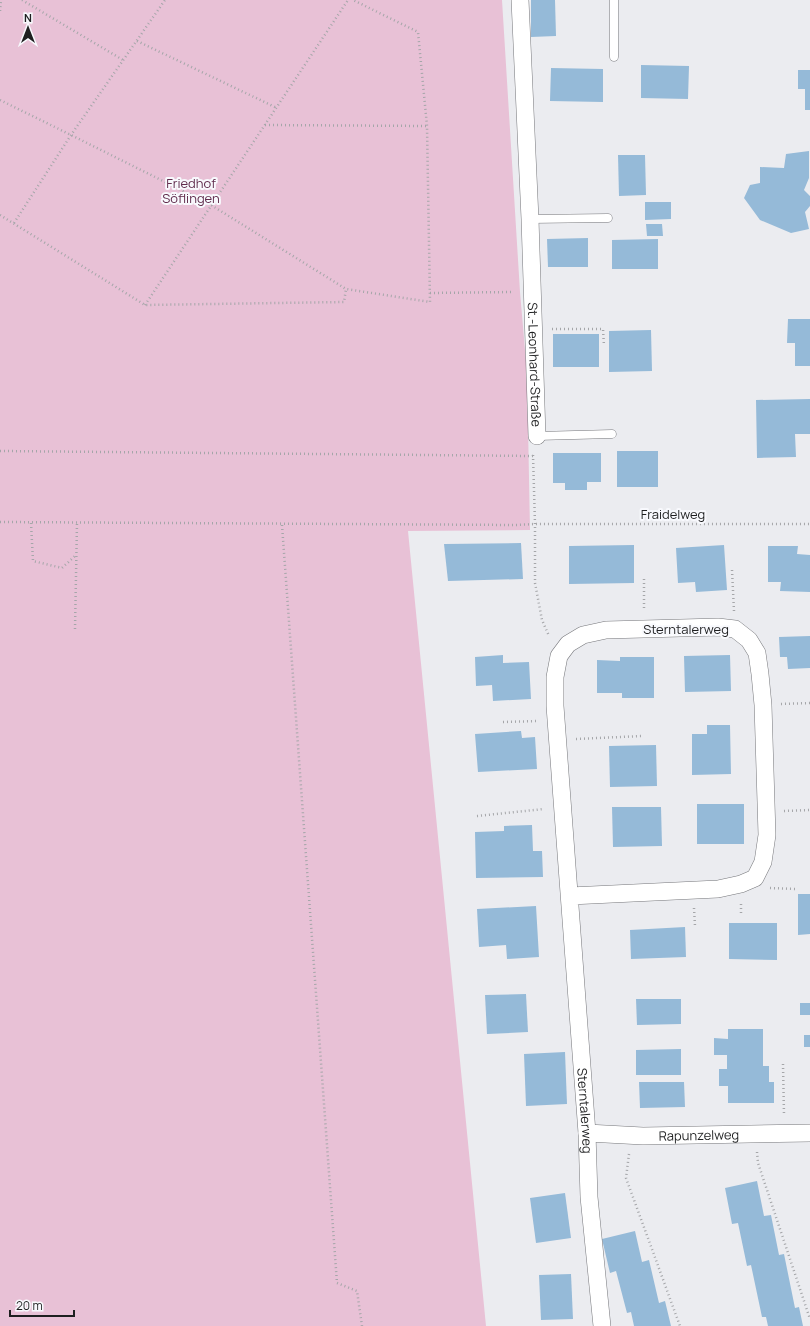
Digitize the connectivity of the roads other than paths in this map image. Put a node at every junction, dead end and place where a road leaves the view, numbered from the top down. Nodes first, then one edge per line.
1 (520, 0) edge
2 (614, 0) edge
3 (614, 56) dead end
4 (608, 218) dead end
5 (530, 219) junction
6 (612, 434) dead end
7 (537, 436) joint
8 (570, 896) junction
9 (587, 1133) junction
10 (810, 1133) edge
11 (602, 1326) edge

1 - 5 street, St.-Leonhard-Straße
2 - 3 lane
4 - 5 lane
5 - 7 street, St.-Leonhard-Straße
6 - 7 lane, St.-Leonhard-Straße
8 - 8 street, Sterntalerweg
8 - 9 street, Sterntalerweg
9 - 10 street, Rapunzelweg
9 - 11 street, Sterntalerweg

